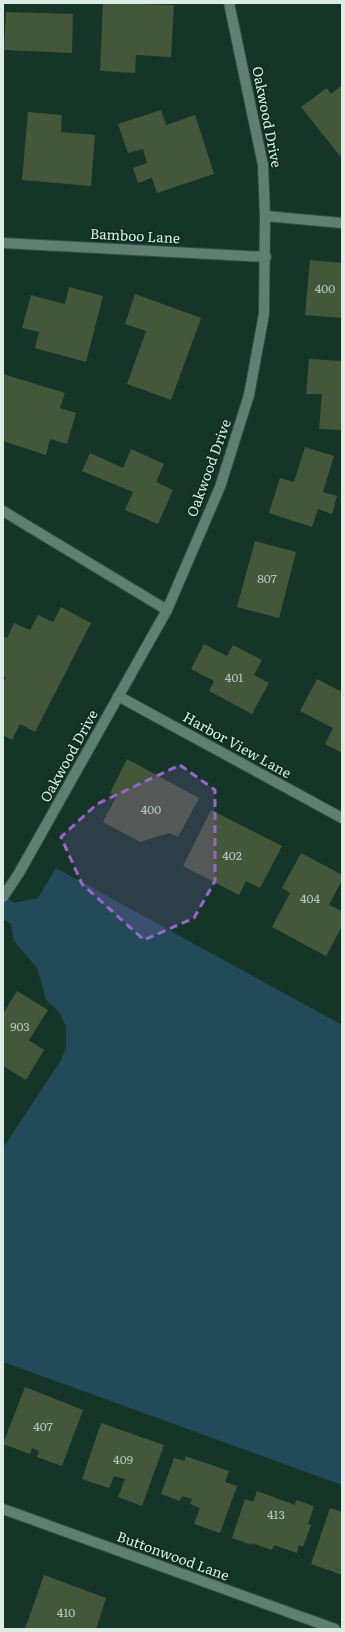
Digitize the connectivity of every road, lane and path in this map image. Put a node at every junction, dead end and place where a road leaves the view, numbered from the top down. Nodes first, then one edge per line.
1 (229, 3) edge
2 (265, 216) junction
3 (342, 223) edge
4 (3, 243) edge
5 (266, 257) junction
6 (3, 511) edge
7 (167, 610) junction
8 (118, 696) junction
9 (342, 818) edge
10 (3, 897) edge
11 (3, 1509) edge
12 (335, 1629) edge

1 - 2 street, Oakwood Drive
2 - 3 street
2 - 5 street, Oakwood Drive
4 - 5 street, Bamboo Lane
5 - 7 street, Oakwood Drive
6 - 7 street
7 - 8 street, Oakwood Drive
8 - 9 street, Harbor View Lane
8 - 10 street, Oakwood Drive
11 - 12 street, Buttonwood Lane

